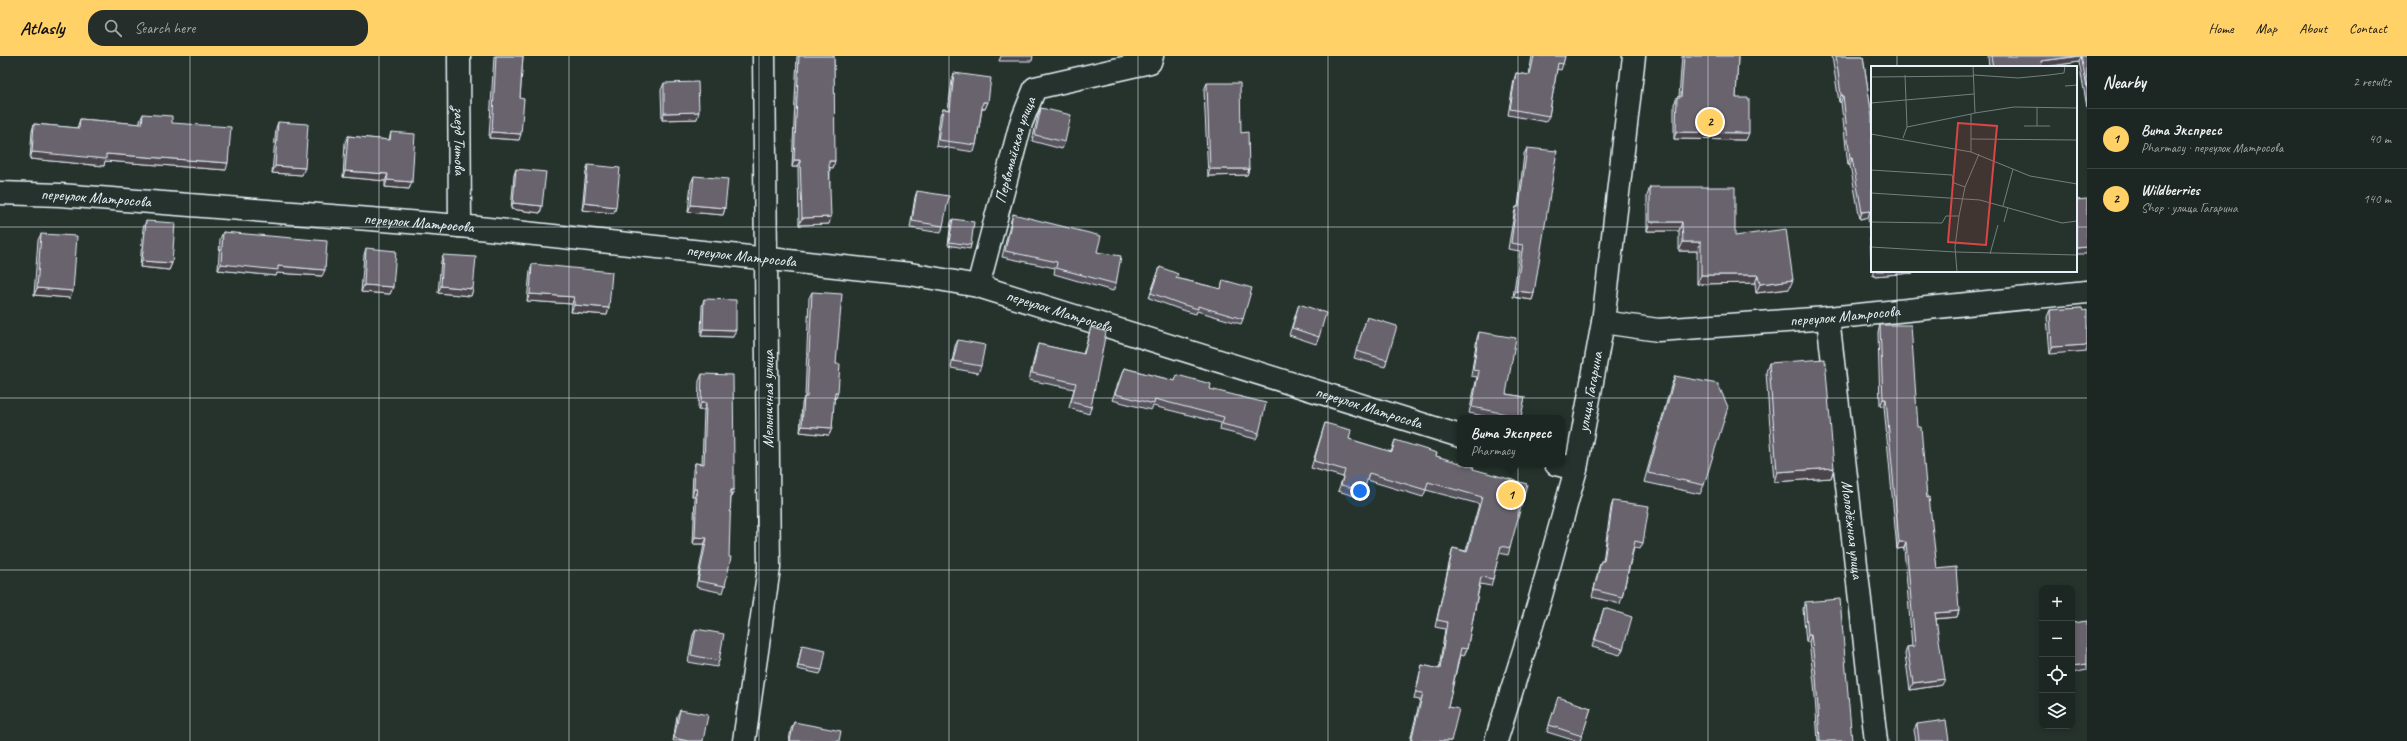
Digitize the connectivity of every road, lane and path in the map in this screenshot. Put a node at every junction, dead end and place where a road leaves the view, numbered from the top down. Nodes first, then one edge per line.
1 (460, 56) edge
2 (764, 56) edge
3 (1152, 56) edge
4 (1634, 56) edge
5 (0, 193) edge
6 (460, 226) junction
7 (767, 257) junction
8 (978, 286) junction
9 (2087, 292) edge
10 (1828, 318) junction
11 (1603, 322) junction
12 (1457, 435) edge
13 (1566, 466) edge
14 (744, 741) edge
15 (1496, 741) edge
16 (1876, 741) edge

1 - 6 main road, заезд Титова
2 - 7 main road, Мельничная улица
3 - 8 main road, Первомайская улица
4 - 11 main road, улица Гагарина
5 - 6 main road, переулок Матросова
6 - 7 main road, переулок Матросова
7 - 8 main road, переулок Матросова
7 - 14 main road, Мельничная улица
8 - 12 main road, переулок Матросова
9 - 10 main road, переулок Матросова
10 - 11 main road, переулок Матросова
10 - 16 main road, Молодёжная улица
11 - 13 main road, улица Гагарина
13 - 15 main road, улица Гагарина

